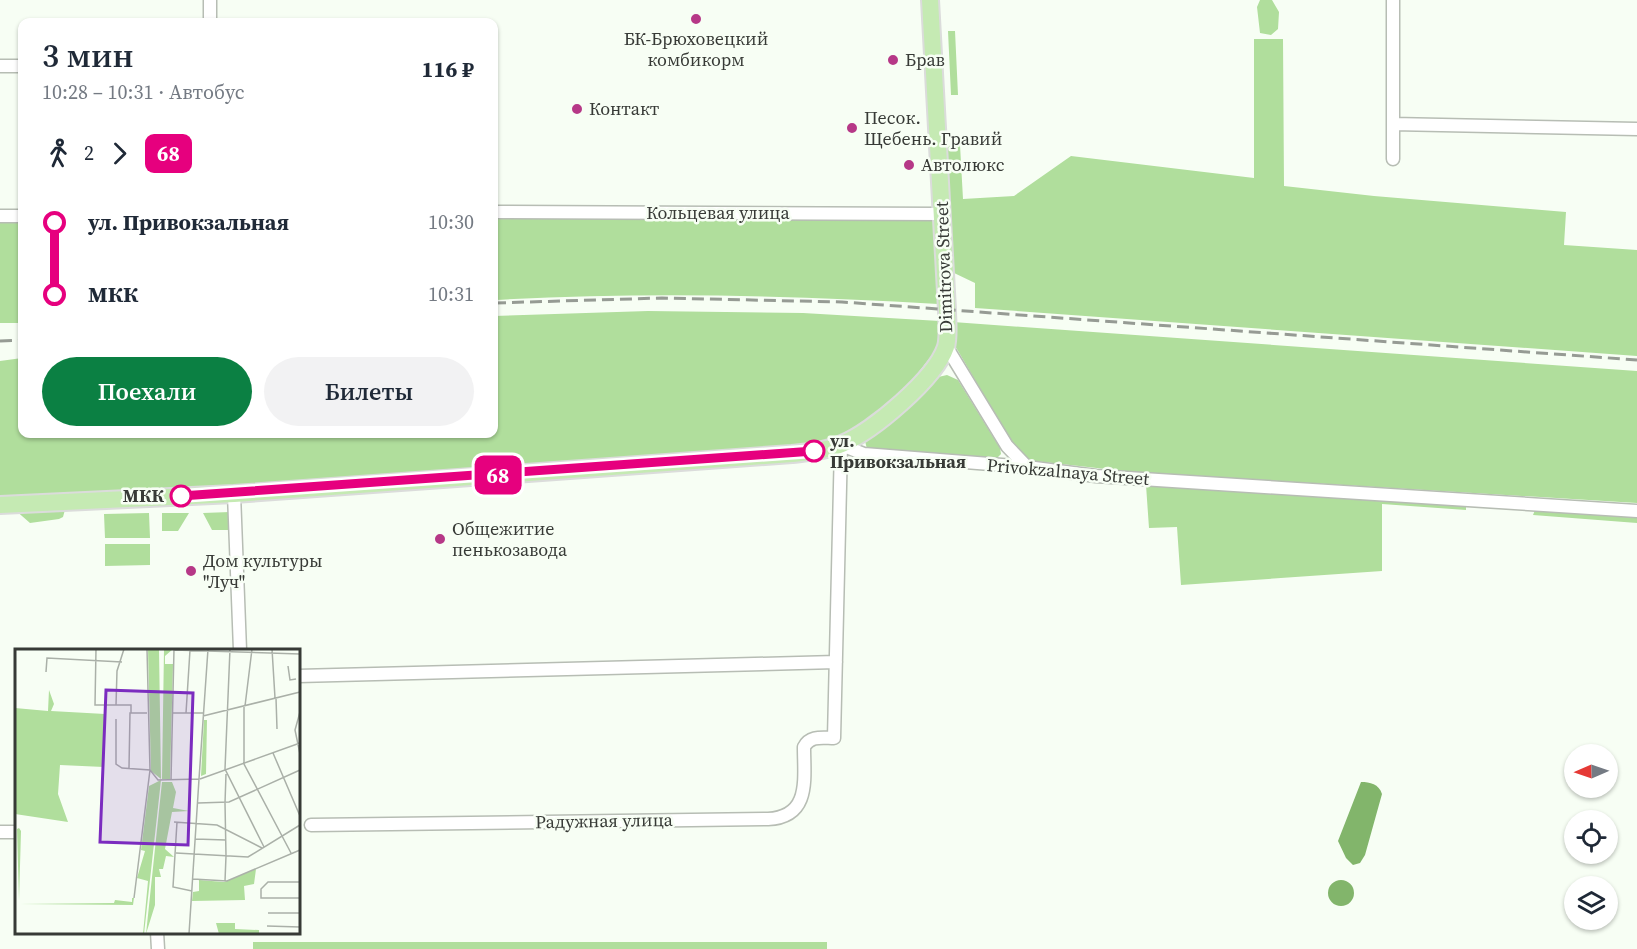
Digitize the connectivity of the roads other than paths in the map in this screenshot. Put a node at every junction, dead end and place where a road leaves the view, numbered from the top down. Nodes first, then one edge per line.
1 (210, 0) edge
2 (930, 0) edge
3 (1393, 0) edge
4 (210, 18) edge
5 (0, 66) edge
6 (18, 66) edge
7 (1393, 124) junction
8 (1637, 129) edge
9 (1394, 159) dead end
10 (498, 212) edge
11 (942, 214) junction
12 (0, 216) edge
13 (18, 216) edge
14 (946, 346) junction
15 (926, 376) junction
16 (964, 376) junction
17 (841, 445) junction
18 (1027, 467) junction
19 (234, 494) junction
20 (0, 505) edge
21 (1637, 511) edge
22 (240, 649) edge
23 (836, 662) junction
24 (300, 676) edge
25 (311, 825) dead end
26 (157, 934) edge
27 (158, 949) edge

1 - 4 street
2 - 11 main road, Dimitrova Street
3 - 7 street
5 - 6 street
7 - 8 street
7 - 9 street
10 - 11 street, Кольцевая улица
11 - 14 main road, Dimitrova Street
12 - 13 street
14 - 15 main road, Dimitrova Street
14 - 16 street
15 - 16 street
15 - 17 main road, Dimitrova Street
16 - 18 street
17 - 18 street, Privokzalnaya Street
17 - 19 main road, Privokzalnaya Street
17 - 23 street
18 - 21 street, Privokzalnaya Street
19 - 20 main road, Privokzalnaya Street
19 - 22 street
23 - 24 street
23 - 25 street, Радужная улица
26 - 27 street

